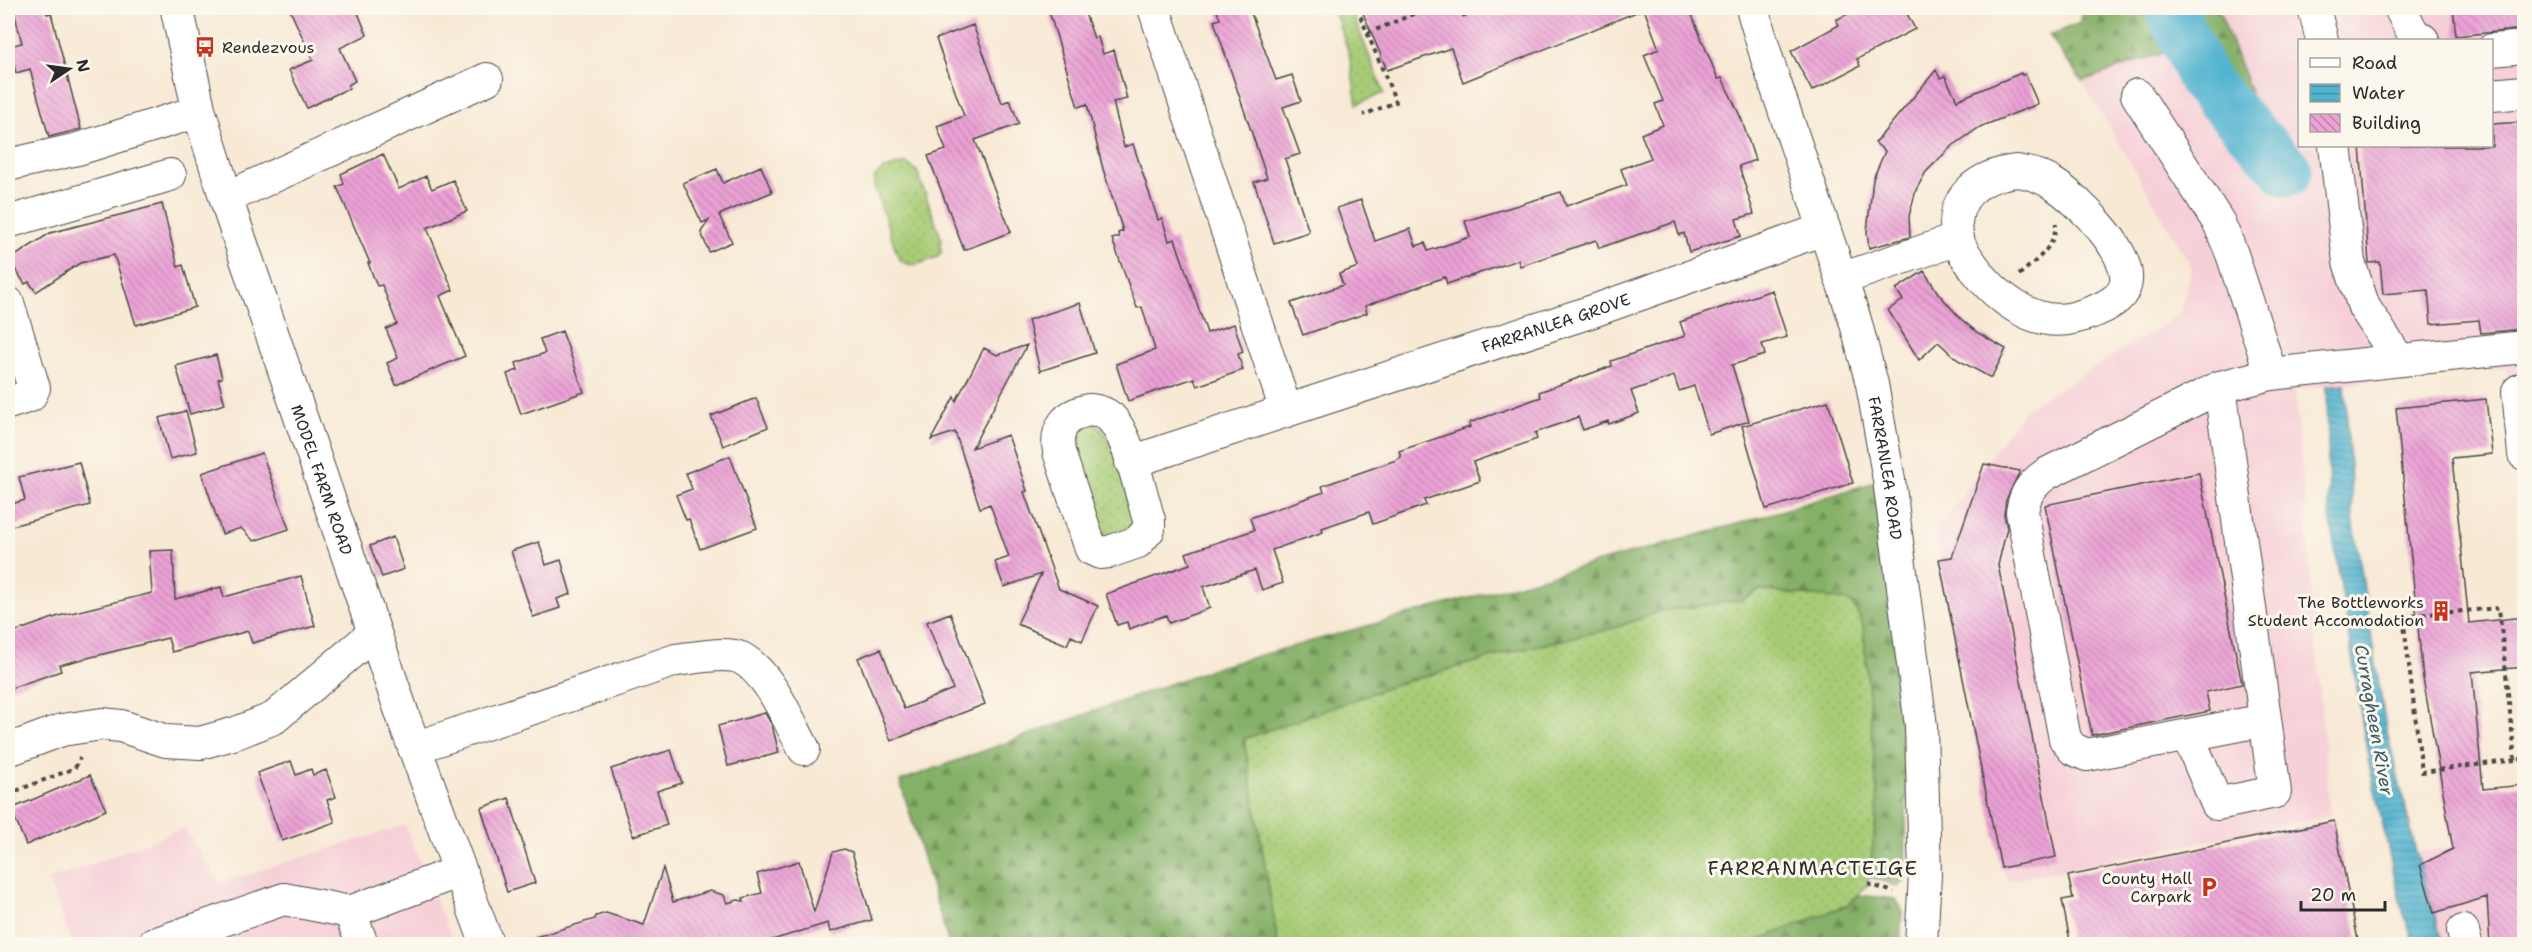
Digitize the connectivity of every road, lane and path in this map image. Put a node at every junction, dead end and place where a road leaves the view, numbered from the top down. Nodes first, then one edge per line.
1 (177, 8) edge
2 (1154, 8) edge
3 (1357, 8) edge
4 (1428, 8) edge
5 (1458, 8) edge
6 (1484, 8) edge
7 (2314, 8) edge
8 (2400, 8) edge
9 (1757, 9) edge
10 (1368, 33) junction
11 (2322, 39) edge
12 (2422, 39) edge
13 (2524, 47) edge
14 (2493, 50) edge
15 (487, 78) dead end
16 (2524, 92) edge
17 (2137, 95) dead end
18 (2493, 95) edge
19 (199, 111) junction
20 (1363, 115) dead end
21 (2335, 147) edge
22 (8, 165) edge
23 (170, 175) dead end
24 (226, 198) junction
25 (2073, 200) junction
26 (8, 222) edge
27 (1824, 229) junction
28 (1958, 239) junction
29 (1841, 279) junction
30 (1997, 293) junction
31 (8, 303) edge
32 (2524, 347) edge
33 (2399, 360) junction
34 (2271, 375) junction
35 (2220, 387) junction
36 (2524, 388) edge
37 (8, 403) edge
38 (1286, 411) junction
39 (2524, 454) edge
40 (1131, 462) dead end
41 (374, 633) junction
42 (2265, 720) junction
43 (81, 728) junction
44 (2188, 735) junction
45 (414, 748) junction
46 (804, 749) dead end
47 (8, 750) edge
48 (2524, 759) edge
49 (2515, 760) junction
50 (8, 794) edge
51 (460, 872) junction
52 (350, 912) junction
53 (154, 945) edge
54 (362, 945) edge
55 (487, 945) edge
56 (1921, 945) edge

1 - 19 main road, MODEL FARM ROAD
2 - 38 street
3 - 10 path
4 - 10 path
5 - 6 path
7 - 11 street
8 - 12 street
9 - 27 street, FARRANLEA ROAD
10 - 20 path
13 - 14 street
15 - 24 street
16 - 18 street
17 - 34 street
19 - 22 street
19 - 24 main road, MODEL FARM ROAD
21 - 33 street
23 - 26 street
24 - 41 main road, MODEL FARM ROAD
25 - 28 street
25 - 30 path
25 - 30 street
27 - 29 street, FARRANLEA ROAD
27 - 38 street, FARRANLEA GROVE
28 - 29 street
28 - 30 street
29 - 56 street, FARRANLEA ROAD
31 - 37 street
32 - 33 street
33 - 34 street
34 - 35 street
35 - 42 street
35 - 44 street
36 - 39 street
38 - 40 street, FARRANLEA GROVE
41 - 43 street
41 - 45 main road, MODEL FARM ROAD
42 - 44 street
42 - 44 street
43 - 47 street
43 - 50 path
45 - 46 street
45 - 51 main road, MODEL FARM ROAD
48 - 49 path
49 - 49 path
51 - 52 street
51 - 55 main road, MODEL FARM ROAD
52 - 53 street
52 - 54 street

